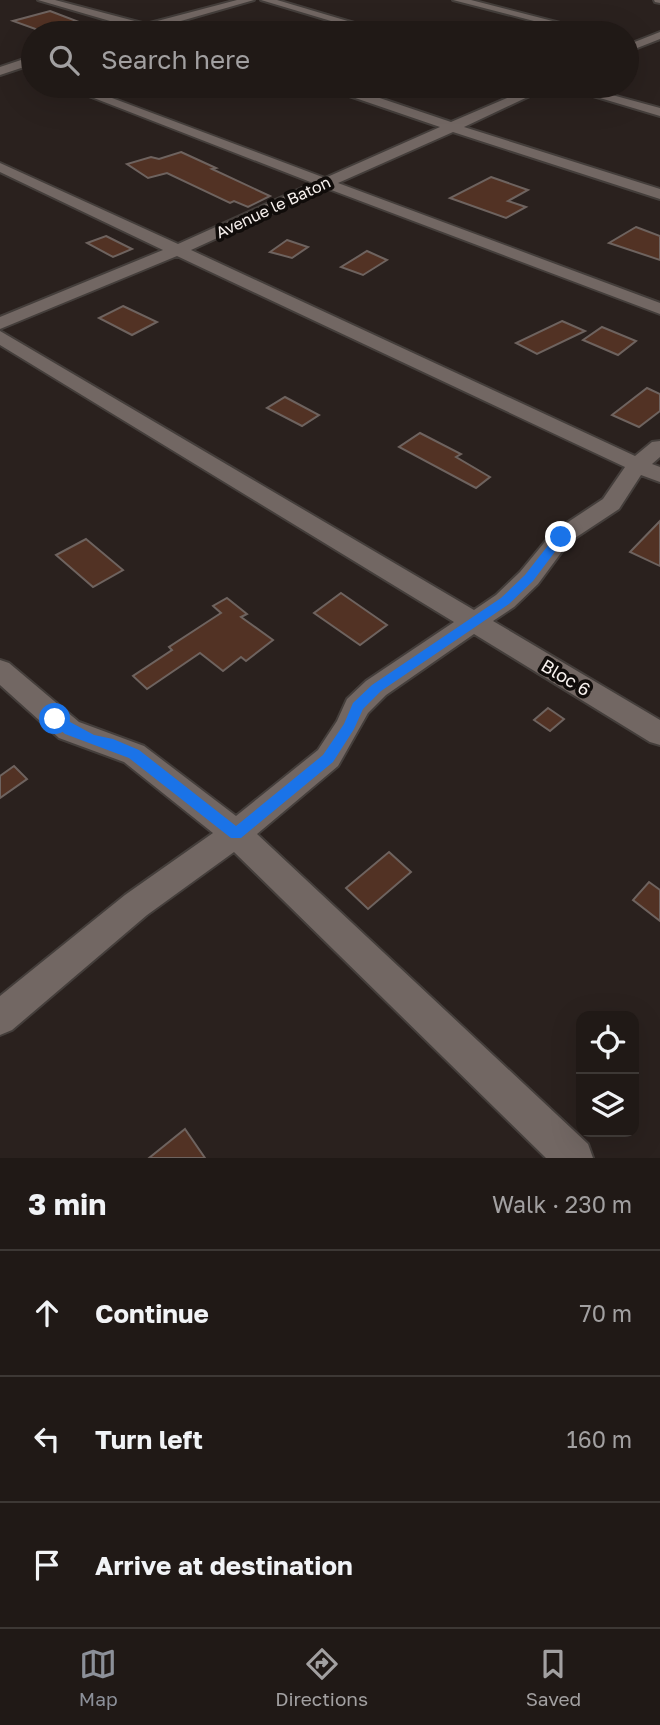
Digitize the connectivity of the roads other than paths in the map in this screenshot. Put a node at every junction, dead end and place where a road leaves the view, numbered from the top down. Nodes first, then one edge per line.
1 (43, 0) edge
2 (248, 0) edge
3 (266, 0) edge
4 (458, 0) edge
5 (120, 21) edge
6 (172, 21) edge
7 (340, 21) edge
8 (544, 21) edge
9 (660, 34) edge
10 (639, 42) edge
11 (639, 46) edge
12 (660, 50) edge
13 (0, 55) edge
14 (21, 63) edge
15 (21, 66) edge
16 (0, 71) edge
17 (101, 98) edge
18 (368, 98) edge
19 (518, 98) edge
20 (609, 98) edge
21 (660, 112) edge
22 (454, 127) junction
23 (0, 167) edge
24 (325, 183) junction
25 (660, 194) edge
26 (176, 251) junction
27 (660, 309) edge
28 (0, 324) edge
29 (0, 337) edge
30 (660, 447) edge
31 (637, 465) junction
32 (660, 475) edge
33 (472, 621) junction
34 (0, 670) edge
35 (660, 734) edge
36 (236, 834) junction
37 (0, 1018) edge
38 (574, 1158) edge

1 - 5 street
2 - 6 street
3 - 7 street
4 - 8 street
9 - 10 street
11 - 12 street
13 - 14 street
15 - 16 street
17 - 24 street
18 - 22 street
19 - 22 street, Avenue le Baton
20 - 21 street
22 - 24 street, Avenue le Baton
22 - 25 street
23 - 26 street
24 - 26 street, Avenue le Baton
24 - 27 street
26 - 28 street, Avenue le Baton
26 - 31 street
29 - 33 street, Bloc 6
30 - 31 street
31 - 32 street
31 - 33 street
33 - 35 street, Bloc 6
33 - 36 street
34 - 36 street
36 - 37 street
36 - 38 street

